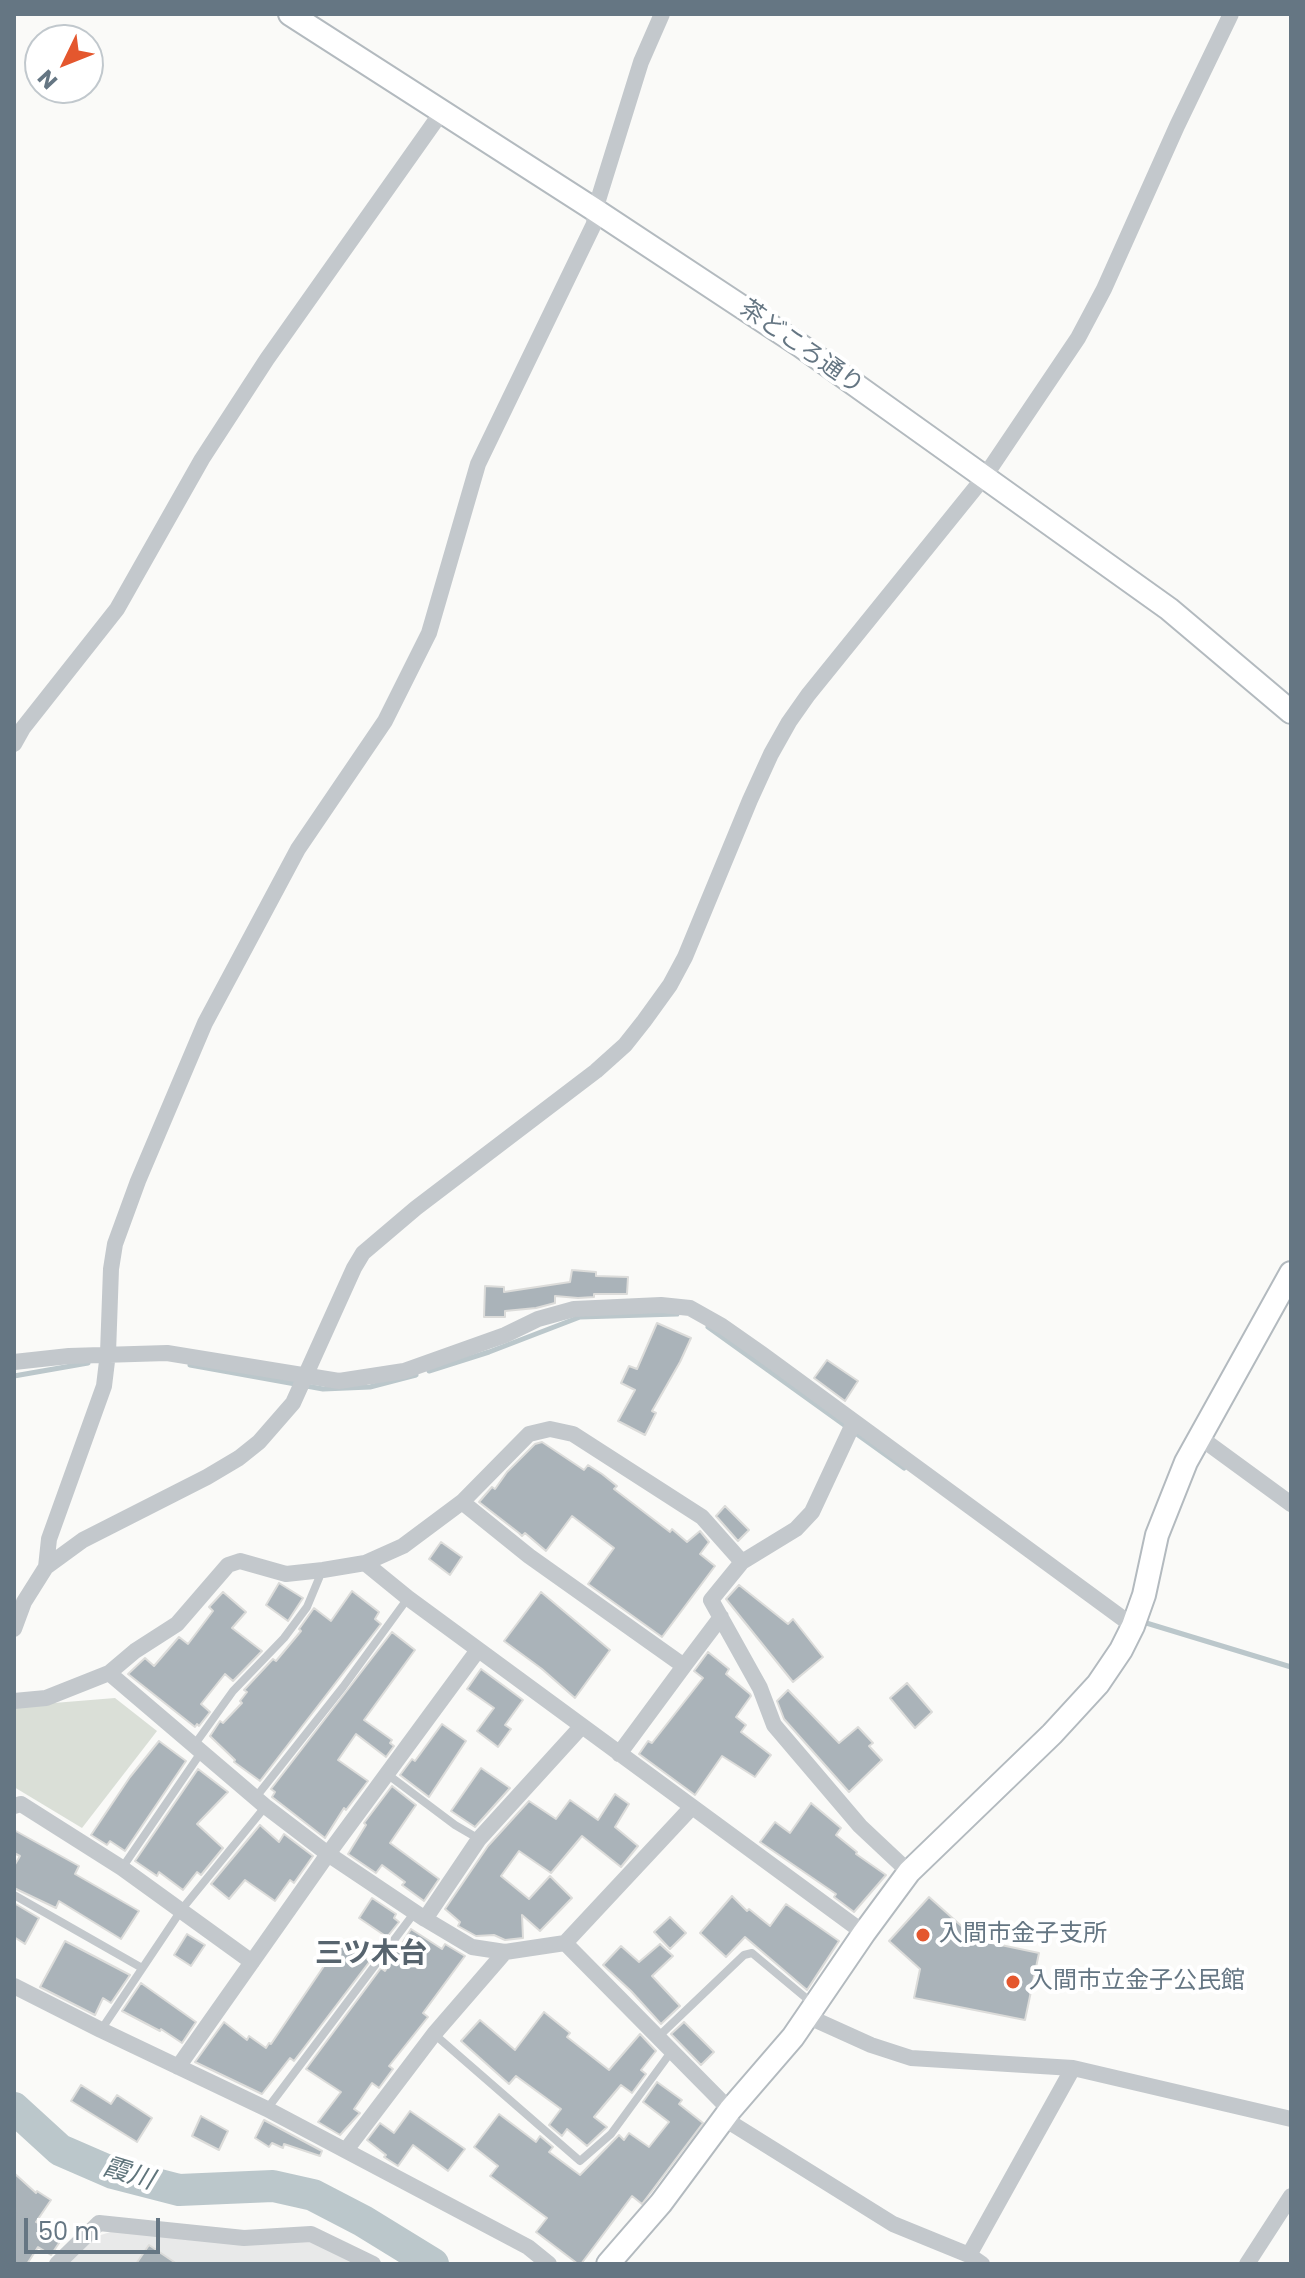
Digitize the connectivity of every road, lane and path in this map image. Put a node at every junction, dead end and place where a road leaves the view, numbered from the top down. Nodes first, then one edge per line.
1 (290, 14) edge
2 (662, 14) edge
3 (1231, 14) edge
4 (441, 113) junction
5 (595, 210) junction
6 (985, 476) junction
7 (1291, 712) edge
8 (14, 744) edge
9 (1291, 1273) edge
10 (108, 1353) junction
11 (14, 1362) edge
12 (307, 1377) junction
13 (854, 1422) junction
14 (1198, 1436) junction
15 (462, 1502) junction
16 (1291, 1504) edge
17 (742, 1562) junction
18 (365, 1563) junction
19 (46, 1567) junction
20 (323, 1570) junction
21 (408, 1598) junction
22 (721, 1617) junction
23 (1133, 1626) junction
24 (14, 1629) edge
25 (478, 1650) junction
26 (684, 1666) junction
27 (109, 1673) junction
28 (14, 1701) edge
29 (581, 1727) junction
30 (198, 1748) junction
31 (619, 1754) junction
32 (387, 1774) junction
33 (260, 1802) junction
34 (14, 1806) edge
35 (692, 1807) junction
36 (479, 1839) junction
37 (328, 1854) junction
38 (122, 1868) junction
39 (909, 1872) junction
40 (14, 1895) edge
41 (182, 1909) junction
42 (420, 1916) junction
43 (864, 1933) junction
44 (565, 1943) junction
45 (505, 1952) junction
46 (252, 1962) junction
47 (142, 1968) junction
48 (14, 1986) edge
49 (812, 2011) junction
50 (101, 2030) junction
51 (434, 2034) junction
52 (658, 2037) junction
53 (671, 2052) junction
54 (178, 2067) junction
55 (1073, 2068) junction
56 (267, 2109) junction
57 (726, 2114) junction
58 (1291, 2119) edge
59 (346, 2150) junction
60 (1291, 2196) edge
61 (976, 2260) edge
62 (57, 2264) edge
63 (373, 2264) edge
64 (549, 2264) edge
65 (608, 2264) edge
66 (1247, 2264) edge

1 - 4 street, 茶どころ通り
2 - 5 street
3 - 6 street
4 - 5 street, 茶どころ通り
4 - 8 street
5 - 6 street, 茶どころ通り
5 - 10 street
6 - 7 street, 茶どころ通り
6 - 12 street
9 - 14 street
10 - 11 street
10 - 12 street
10 - 19 street
12 - 13 street
12 - 19 street
13 - 17 street
13 - 23 street
14 - 16 street
14 - 23 street
15 - 17 street
15 - 18 street
15 - 26 street
17 - 22 street
18 - 20 street
18 - 21 street
19 - 24 street
20 - 27 street
20 - 30 lane
21 - 25 street
21 - 33 lane
22 - 26 street
22 - 39 street
23 - 39 street
25 - 29 street
25 - 32 street
26 - 31 street
27 - 28 street
27 - 30 street
29 - 31 street
29 - 36 street
30 - 33 street
30 - 38 lane
31 - 35 street
32 - 36 lane
32 - 37 street
33 - 37 street
33 - 41 lane
34 - 38 street
35 - 43 street
35 - 44 street
36 - 42 street
37 - 42 street
37 - 46 street
38 - 41 street
39 - 43 street
40 - 47 lane
41 - 46 street
41 - 47 lane
42 - 45 street
42 - 56 lane
43 - 49 street
44 - 45 street
44 - 52 street
45 - 51 street
46 - 54 street
47 - 50 lane
48 - 50 street
49 - 52 lane
49 - 55 street
49 - 57 street
50 - 54 street
51 - 53 lane
51 - 59 street
52 - 53 street
53 - 57 street
54 - 56 street
55 - 58 street
55 - 61 street
56 - 59 street
57 - 61 street
57 - 65 street
59 - 64 street
60 - 66 street
62 - 63 street

